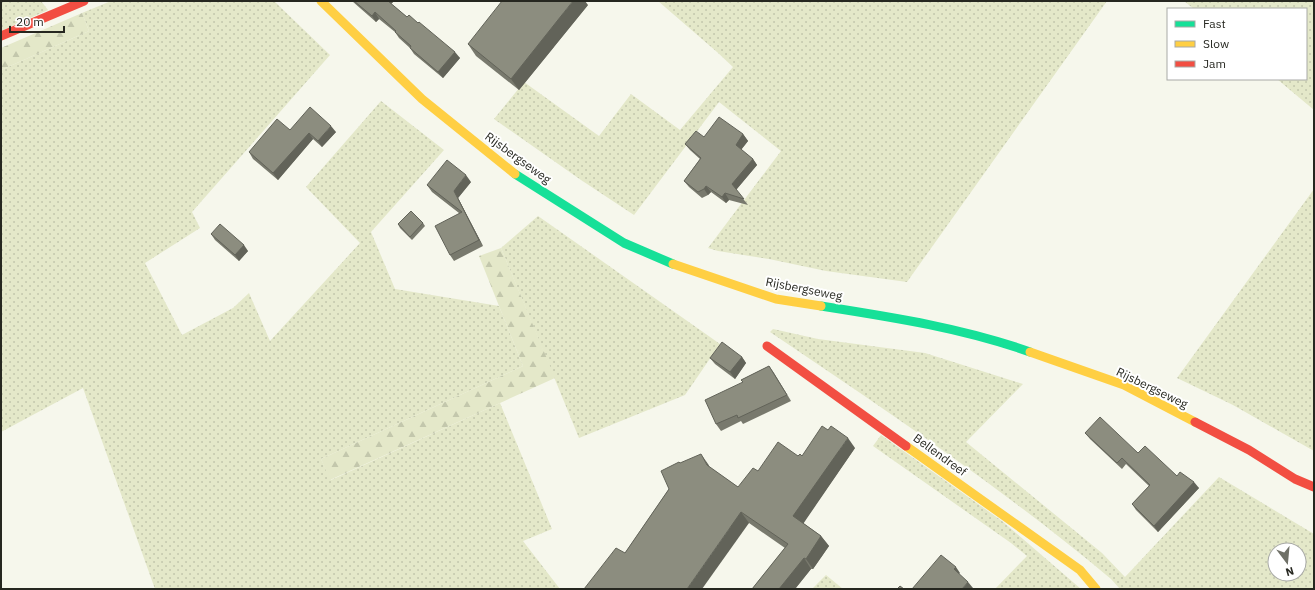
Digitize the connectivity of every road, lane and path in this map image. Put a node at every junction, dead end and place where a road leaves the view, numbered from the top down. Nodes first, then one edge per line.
1 (84, 1) edge
2 (321, 1) edge
3 (1, 36) edge
4 (767, 346) dead end
5 (1312, 491) edge
6 (1096, 589) edge

1 - 3 main road
2 - 5 main road, Rijsbergseweg
4 - 6 main road, Bellendreef

